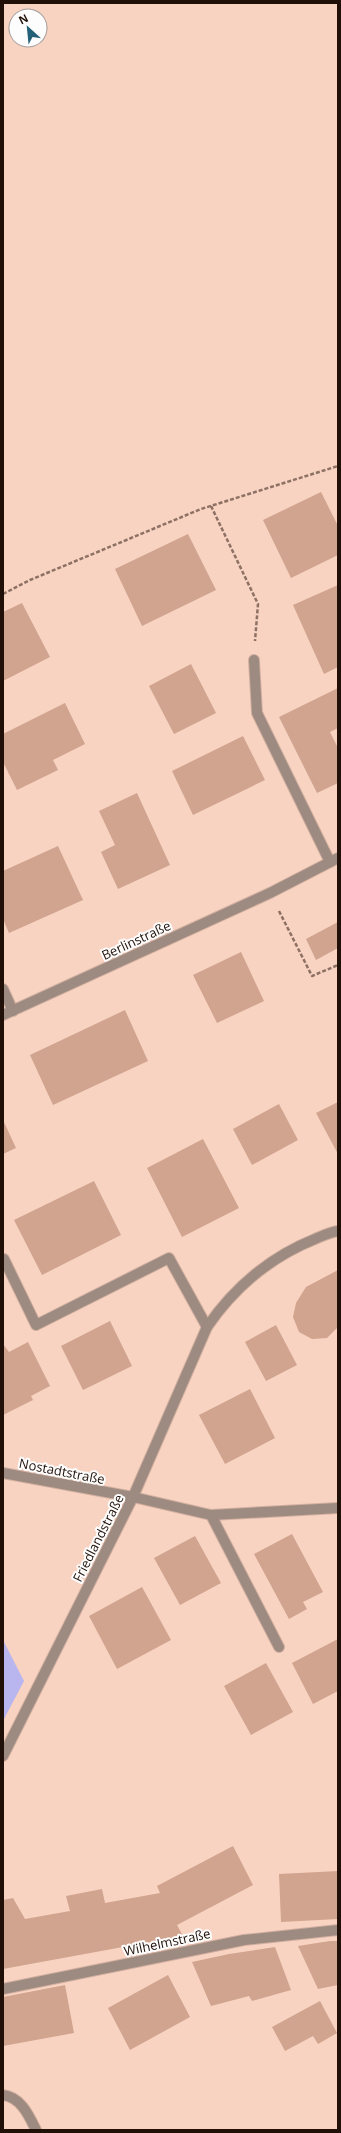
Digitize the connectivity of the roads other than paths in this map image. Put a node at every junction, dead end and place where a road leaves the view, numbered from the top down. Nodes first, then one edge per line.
1 (254, 660) road end
2 (334, 860) edge
3 (3, 989) edge
4 (13, 1011) junction
5 (3, 1015) edge
6 (338, 1231) edge
7 (4, 1260) dead end
8 (207, 1327) junction
9 (3, 1473) edge
10 (133, 1497) junction
11 (338, 1508) edge
12 (210, 1515) junction
13 (279, 1647) dead end
14 (3, 1756) edge
15 (338, 1930) edge
16 (3, 1989) edge
17 (3, 2095) edge
18 (36, 2130) edge

1 - 2 street, Berlinstraße
2 - 4 street, Berlinstraße
3 - 4 street
4 - 5 street, Berlinstraße
6 - 8 street, Friedlandstraße
7 - 8 street
8 - 10 street, Friedlandstraße
9 - 10 street, Nostadtstraße
10 - 12 street, Nostadtstraße
10 - 14 street, Friedlandstraße
11 - 12 street, Nostadtstraße
12 - 13 street
15 - 16 street, Wilhelmstraße
17 - 18 street

